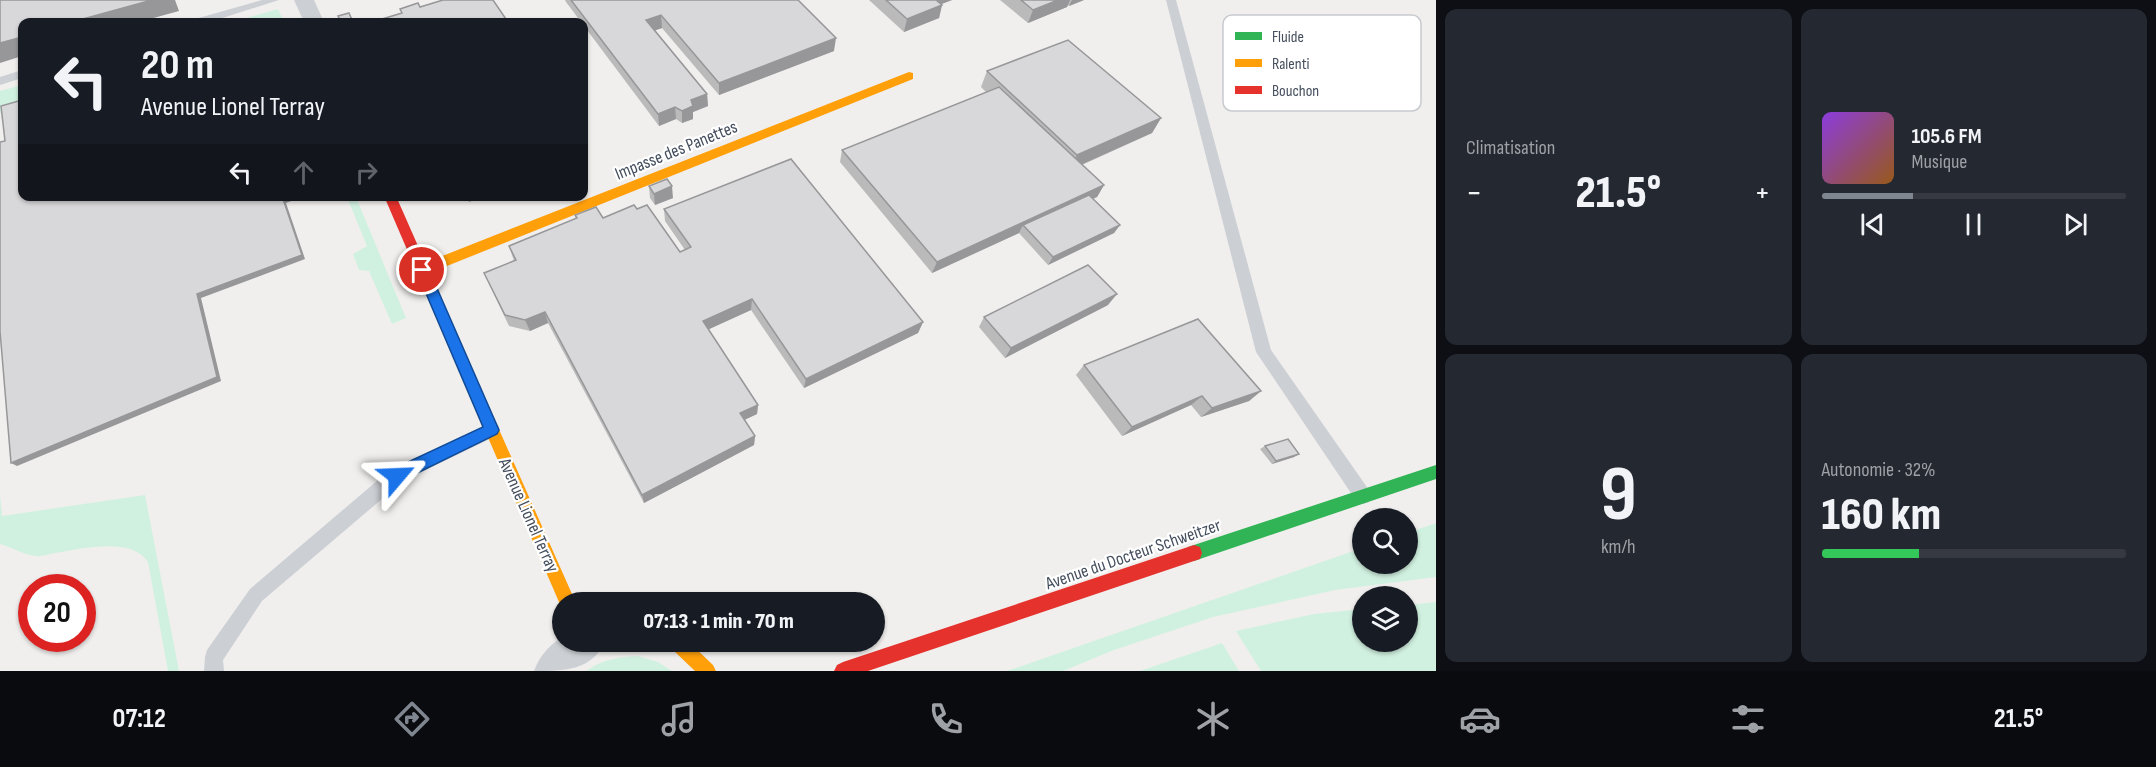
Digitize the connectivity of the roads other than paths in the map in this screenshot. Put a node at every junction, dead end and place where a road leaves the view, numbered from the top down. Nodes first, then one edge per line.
1 (274, 0) edge
2 (304, 0) edge
3 (1171, 0) edge
4 (213, 18) edge
5 (312, 18) edge
6 (18, 75) edge
7 (909, 76) dead end
8 (0, 81) edge
9 (392, 201) edge
10 (422, 270) junction
11 (492, 430) junction
12 (1436, 472) edge
13 (1363, 496) junction
14 (563, 592) edge
15 (572, 652) edge
16 (687, 652) edge
17 (214, 671) edge
18 (552, 671) edge
19 (707, 671) edge
20 (843, 671) edge

1 - 4 lane
2 - 5 street
3 - 13 lane
6 - 8 lane
7 - 10 street, Impasse des Panettes
9 - 10 street, Avenue Lionel Terray
10 - 11 street, Avenue Lionel Terray
11 - 14 street, Avenue Lionel Terray
11 - 17 lane
12 - 13 street, Avenue du Docteur Schweitzer
13 - 20 street, Avenue du Docteur Schweitzer
15 - 18 street
16 - 19 street

